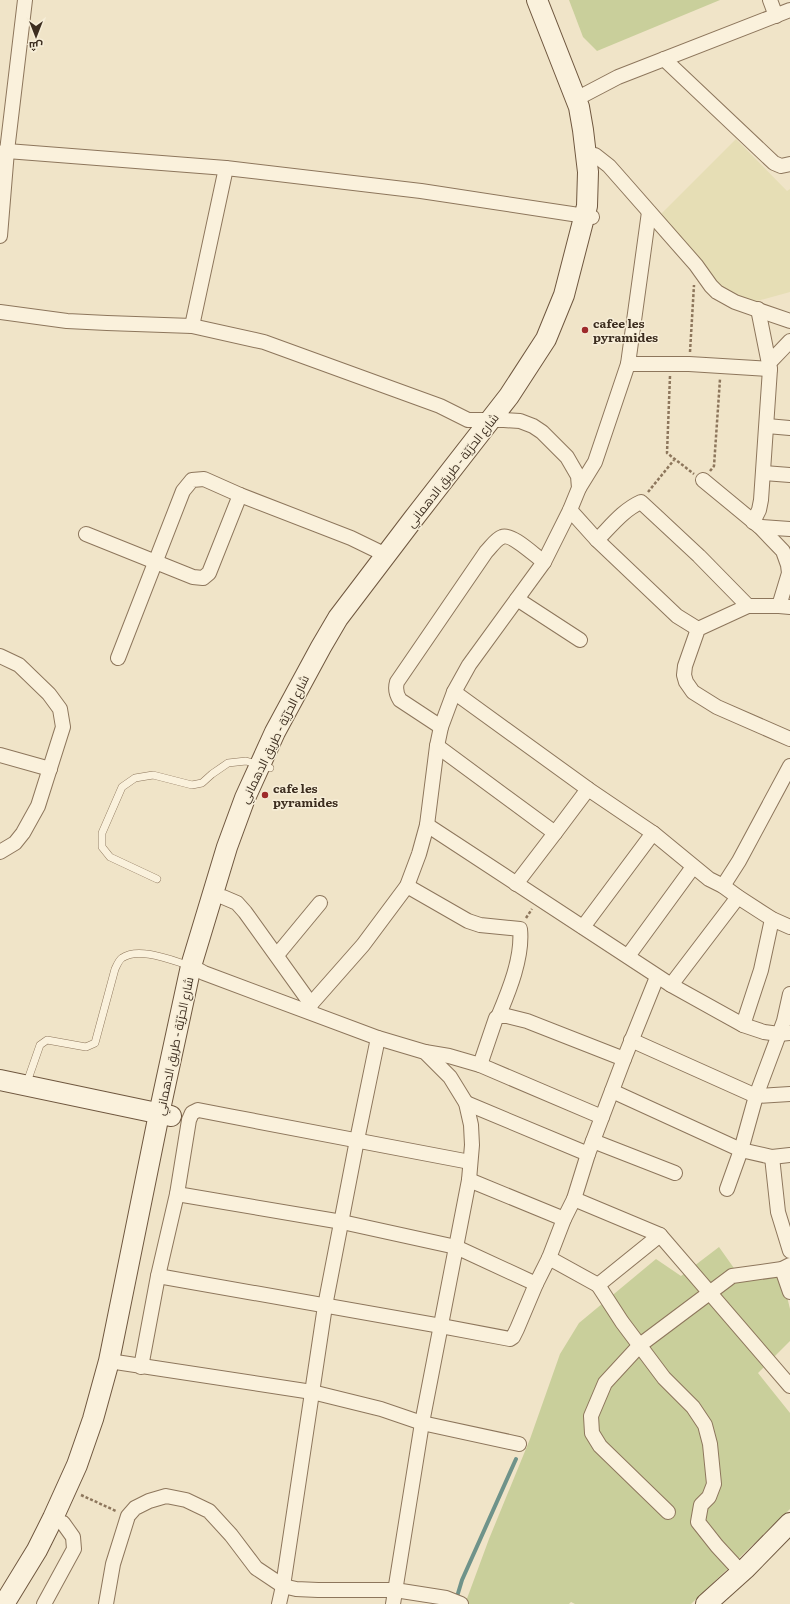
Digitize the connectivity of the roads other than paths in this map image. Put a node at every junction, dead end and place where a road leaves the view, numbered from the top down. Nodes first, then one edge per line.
1 (25, 0) edge
2 (538, 0) edge
3 (548, 0) edge
4 (770, 0) edge
5 (790, 10) edge
6 (776, 16) junction
7 (664, 59) junction
8 (579, 97) junction
9 (4, 152) edge
10 (595, 155) junction
11 (790, 164) edge
12 (226, 168) junction
13 (649, 212) junction
14 (588, 216) junction
15 (0, 236) edge
16 (758, 309) junction
17 (0, 312) edge
18 (790, 321) edge
19 (192, 326) junction
20 (790, 341) edge
21 (628, 364) junction
22 (770, 366) junction
23 (498, 420) junction
24 (767, 426) junction
25 (790, 428) edge
26 (764, 473) junction
27 (790, 475) edge
28 (703, 480) road end
29 (579, 488) junction
30 (240, 495) junction
31 (570, 510) junction
32 (756, 525) junction
33 (790, 529) edge
34 (86, 534) dead end
35 (597, 540) junction
36 (386, 555) junction
37 (544, 562) junction
38 (155, 563) junction
39 (517, 599) junction
40 (748, 606) junction
41 (784, 607) edge
42 (698, 629) junction
43 (580, 640) dead end
44 (0, 656) edge
45 (118, 658) dead end
46 (454, 692) junction
47 (442, 727) junction
48 (790, 739) edge
49 (437, 746) junction
50 (0, 755) edge
51 (265, 766) junction
52 (790, 766) edge
53 (50, 769) junction
54 (588, 789) junction
55 (427, 825) junction
56 (653, 832) junction
57 (555, 833) junction
58 (0, 852) edge
59 (693, 867) junction
60 (157, 879) dead end
61 (516, 884) junction
62 (407, 886) junction
63 (723, 886) junction
64 (223, 897) junction
65 (738, 897) junction
66 (320, 903) dead end
67 (772, 919) junction
68 (583, 927) junction
69 (790, 927) edge
70 (277, 955) junction
71 (628, 956) junction
72 (197, 969) junction
73 (657, 978) junction
74 (671, 985) junction
75 (790, 994) edge
76 (311, 1008) junction
77 (498, 1016) junction
78 (743, 1026) junction
79 (785, 1033) edge
80 (378, 1038) junction
81 (631, 1040) junction
82 (425, 1052) junction
83 (624, 1059) junction
84 (480, 1064) junction
85 (0, 1080) edge
86 (26, 1085) junction
87 (612, 1091) junction
88 (790, 1094) edge
89 (756, 1096) junction
90 (466, 1103) junction
91 (165, 1115) junction
92 (602, 1117) junction
93 (357, 1140) junction
94 (593, 1140) junction
95 (741, 1150) junction
96 (588, 1154) junction
97 (790, 1155) edge
98 (772, 1157) junction
99 (470, 1162) junction
100 (676, 1173) dead end
101 (469, 1180) junction
102 (727, 1189) dead end
103 (177, 1194) junction
104 (574, 1199) junction
105 (784, 1211) edge
106 (564, 1219) junction
107 (342, 1222) junction
108 (660, 1235) junction
109 (456, 1247) junction
110 (790, 1251) edge
111 (550, 1258) junction
112 (786, 1267) edge
113 (158, 1276) junction
114 (536, 1284) junction
115 (598, 1285) junction
116 (709, 1292) junction
117 (790, 1292) edge
118 (325, 1306) junction
119 (441, 1326) junction
120 (640, 1345) junction
121 (124, 1364) junction
122 (790, 1386) edge
123 (312, 1392) junction
124 (422, 1423) junction
125 (519, 1444) dead end
126 (668, 1512) dead end
127 (63, 1523) junction
128 (790, 1523) edge
129 (741, 1572) junction
130 (283, 1586) junction
131 (395, 1590) junction
132 (457, 1602) edge
133 (4, 1604) edge
134 (19, 1604) edge
135 (44, 1604) edge
136 (106, 1604) edge
137 (279, 1604) edge
138 (393, 1604) edge
139 (706, 1604) edge

1 - 9 street
2 - 8 main road, شارع الحرّيّة - طريق الدهماني
3 - 8 main road, شارع الحرّيّة - طريق الدهماني
4 - 6 street
5 - 6 street
6 - 7 street
7 - 8 street
7 - 11 street
8 - 10 main road, شارع الحرّيّة - طريق الدهماني
8 - 14 main road, شارع الحرّيّة - طريق الدهماني
9 - 12 street
9 - 15 street
10 - 13 street
10 - 14 main road, شارع الحرّيّة - طريق الدهماني
12 - 14 street
12 - 19 street
13 - 16 street
13 - 21 street
14 - 23 main road, شارع الحرّيّة - طريق الدهماني
16 - 18 street
16 - 22 street
17 - 19 street
19 - 23 street
20 - 22 street
21 - 22 street
21 - 29 street
22 - 24 street
23 - 29 street
23 - 36 main road, شارع الحرّيّة - طريق الدهماني
23 - 51 main road, شارع الحرّيّة - طريق الدهماني
24 - 25 street
24 - 26 street
26 - 27 street
26 - 32 street
28 - 32 street
29 - 31 street
30 - 36 street
30 - 38 street
30 - 38 street
31 - 35 street
31 - 37 street
32 - 33 street
32 - 41 street
34 - 38 street
35 - 40 street
35 - 42 street
36 - 51 main road, شارع الحرّيّة - طريق الدهماني
37 - 39 street
37 - 47 street
38 - 45 street
39 - 43 street
39 - 46 street
40 - 41 street
40 - 42 street
42 - 48 street
44 - 53 street
46 - 47 street
46 - 54 street
47 - 49 street
49 - 55 street
49 - 57 street
50 - 53 street
51 - 60 lane
51 - 64 main road, شارع الحرّيّة - طريق الدهماني
51 - 72 main road, شارع الحرّيّة - طريق الدهماني
52 - 63 street
53 - 58 street
54 - 56 street
54 - 57 street
55 - 61 street
55 - 62 street
56 - 59 street
56 - 68 street
57 - 61 street
59 - 63 street
59 - 71 street
61 - 68 street
62 - 76 street
62 - 77 street
63 - 65 street
64 - 70 street
64 - 72 main road, شارع الحرّيّة - طريق الدهماني
65 - 67 street
65 - 74 street
66 - 70 street
67 - 69 street
67 - 78 street
68 - 71 street
70 - 76 street
71 - 73 street
72 - 76 street
72 - 86 lane
72 - 91 main road, شارع الحرّيّة - طريق الدهماني
73 - 74 street
73 - 81 street
74 - 78 street
75 - 79 street
76 - 80 street
77 - 83 street
77 - 84 street
78 - 79 street
79 - 89 street
80 - 82 street
80 - 93 street
81 - 83 street
81 - 89 street
82 - 84 street
82 - 90 street
83 - 87 street
84 - 92 street
85 - 86 main road
86 - 91 main road
87 - 92 street
87 - 95 street
88 - 89 street
89 - 95 street
90 - 96 street
90 - 99 street
91 - 121 main road, شارع الحرّيّة - طريق الدهماني
92 - 94 street
93 - 99 street
93 - 103 street
93 - 107 street
94 - 96 street
94 - 100 street
95 - 98 street
95 - 102 street
96 - 104 street
97 - 98 street
98 - 105 street
99 - 101 street
101 - 106 street
101 - 109 street
103 - 107 street
103 - 113 street
104 - 106 street
104 - 108 street
105 - 110 street
106 - 111 street
107 - 109 street
107 - 118 street
108 - 115 street
108 - 116 street
109 - 114 street
109 - 119 street
111 - 114 street
111 - 115 street
112 - 116 street
112 - 117 street
113 - 118 street
113 - 121 street
114 - 119 street
115 - 120 street
116 - 120 street
116 - 122 street
118 - 119 street
118 - 123 street
119 - 124 street
120 - 126 street
120 - 129 street
121 - 123 street
121 - 127 main road, شارع الحرّيّة - طريق الدهماني
121 - 133 main road, شارع الحرّيّة - طريق الدهماني
123 - 124 street
123 - 130 street
124 - 125 street
124 - 131 street
127 - 134 main road, شارع الحرّيّة - طريق الدهماني
127 - 135 street
128 - 129 main road
129 - 139 main road
130 - 131 street
130 - 136 street
130 - 137 street
131 - 132 street
131 - 138 street

